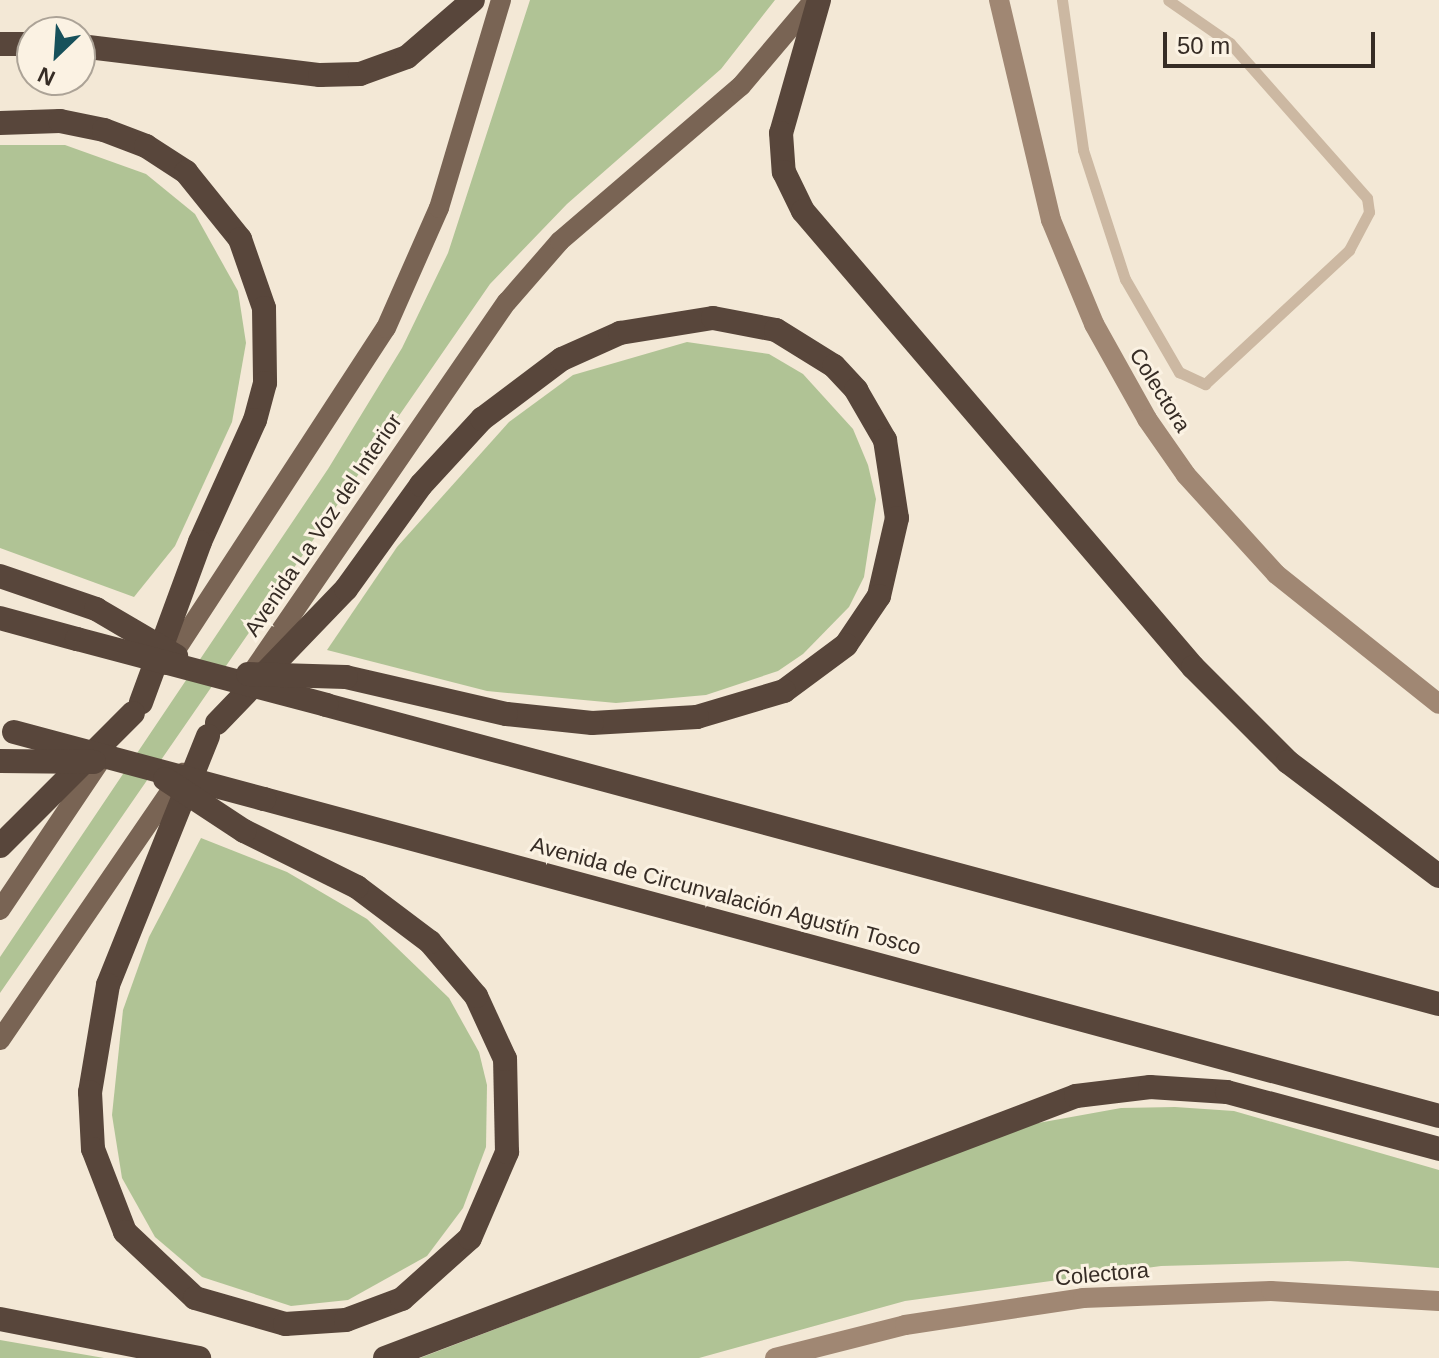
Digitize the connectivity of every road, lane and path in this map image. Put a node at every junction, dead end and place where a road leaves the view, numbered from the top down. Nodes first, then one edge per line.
1 (473, 0) edge
2 (501, 0) edge
3 (817, 0) edge
4 (999, 0) edge
5 (1062, 0) edge
6 (1168, 0) edge
7 (96, 48) edge
8 (0, 123) edge
9 (0, 576) edge
10 (0, 618) edge
11 (204, 671) junction
12 (1439, 704) edge
13 (137, 708) junction
14 (213, 729) junction
15 (7, 730) edge
16 (0, 761) edge
17 (141, 764) junction
18 (0, 846) edge
19 (1439, 876) edge
20 (0, 910) edge
21 (1439, 1004) edge
22 (0, 1040) edge
23 (1439, 1116) edge
24 (1439, 1149) edge
25 (1439, 1301) edge
26 (0, 1319) edge
27 (199, 1358) edge
28 (385, 1358) edge
29 (775, 1358) edge

1 - 7 highway
2 - 13 main road
3 - 14 main road, Avenida La Voz del Interior
3 - 19 highway
4 - 12 main road, Colectora
5 - 6 lane
8 - 13 highway
9 - 11 highway, bridge
10 - 11 highway, bridge
11 - 14 highway, bridge
11 - 21 highway, bridge
13 - 18 highway
13 - 20 main road
14 - 17 highway, bridge
14 - 22 main road, Avenida La Voz del Interior
15 - 17 highway, Avenida de Circunvalación Agustín Tosco, bridge
16 - 17 highway, bridge
17 - 23 highway, Avenida de Circunvalación Agustín Tosco, bridge
24 - 28 highway
25 - 29 main road, Colectora
26 - 27 highway

